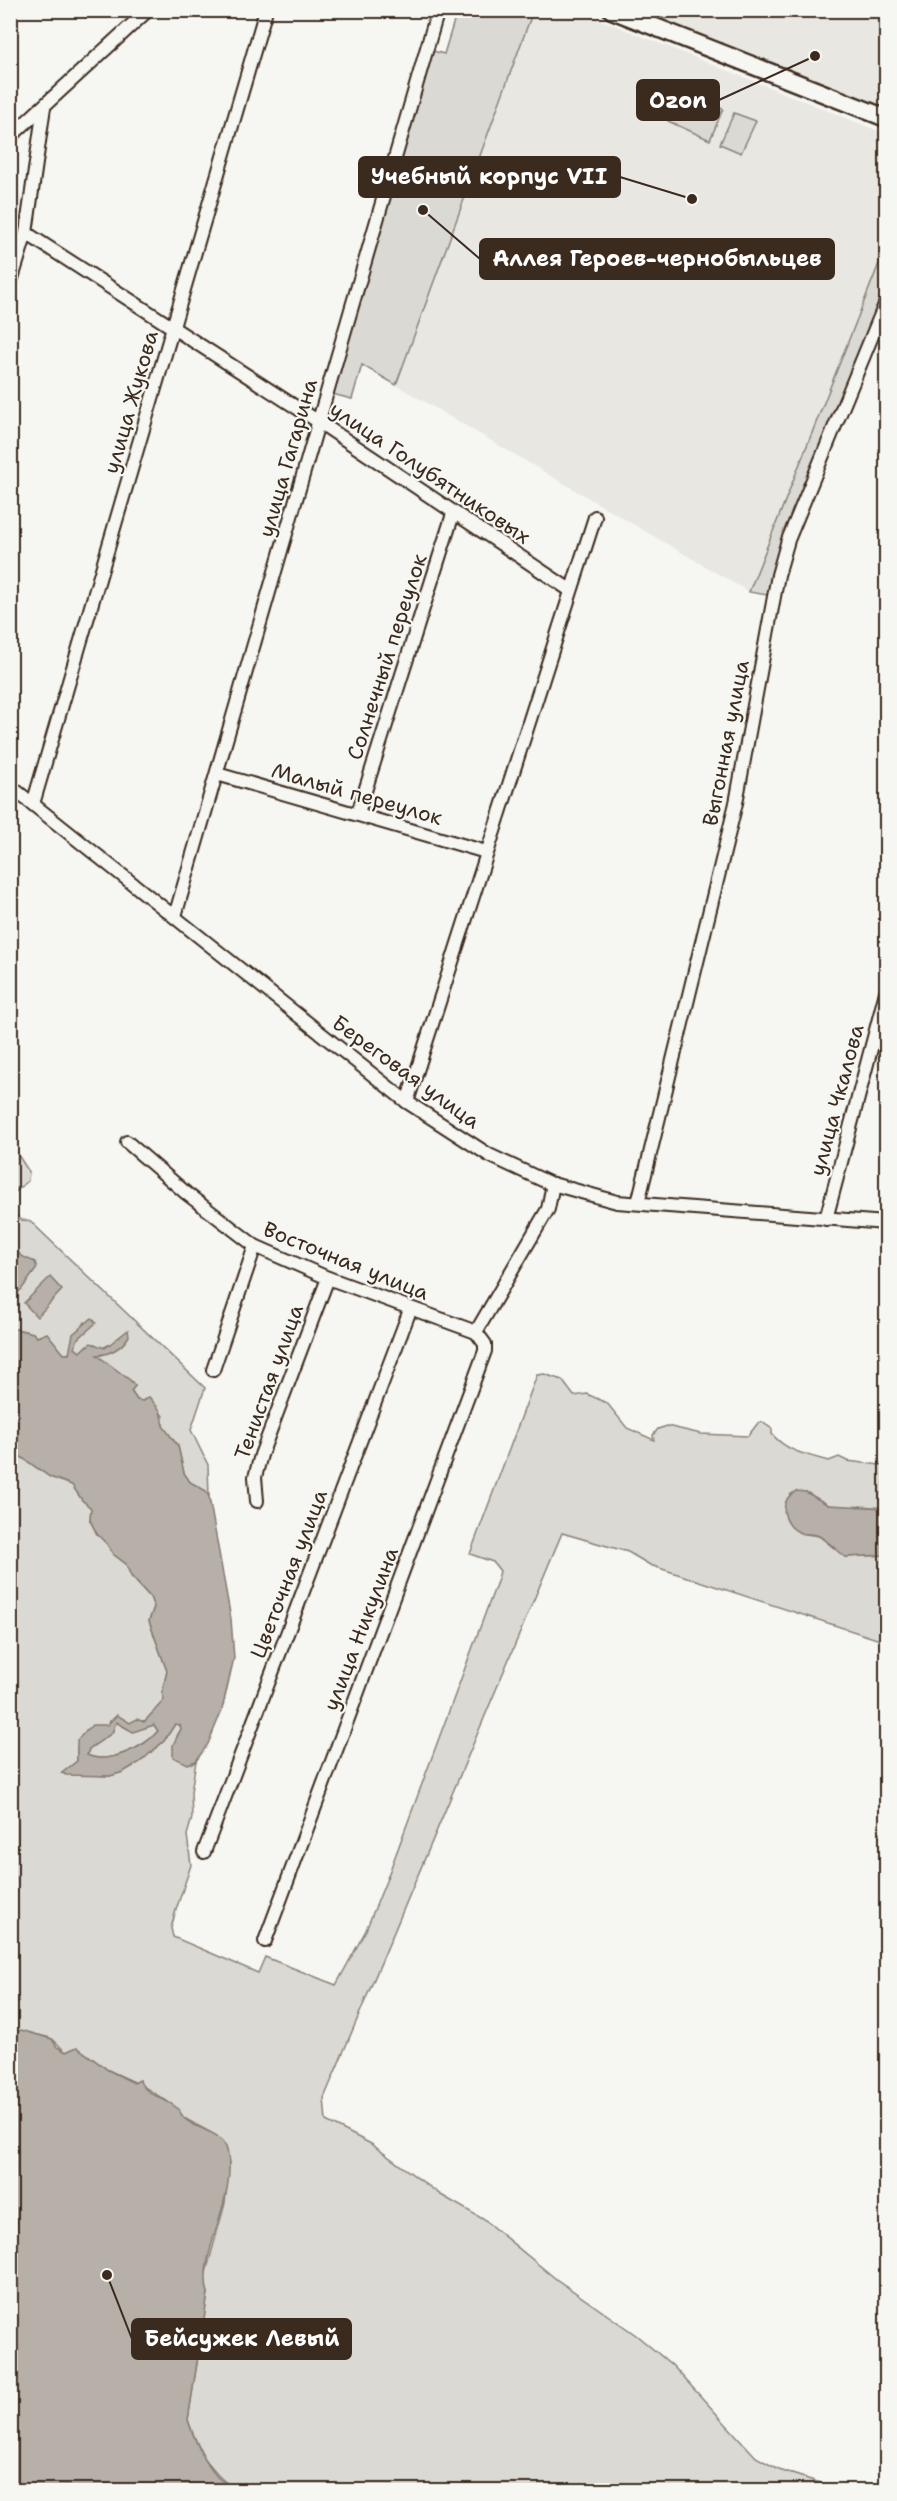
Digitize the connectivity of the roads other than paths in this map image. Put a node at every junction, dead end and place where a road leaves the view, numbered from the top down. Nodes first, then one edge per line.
1 (148, 10) edge
2 (266, 10) edge
3 (438, 10) edge
4 (612, 10) edge
5 (44, 107) junction
6 (886, 118) edge
7 (10, 137) edge
8 (26, 233) junction
9 (10, 285) edge
10 (886, 302) edge
11 (173, 328) junction
12 (319, 422) junction
13 (453, 514) junction
14 (595, 517) dead end
15 (570, 590) junction
16 (217, 774) junction
17 (10, 786) edge
18 (33, 804) junction
19 (358, 813) junction
20 (486, 852) junction
21 (175, 915) junction
22 (886, 992) edge
23 (407, 1102) junction
24 (127, 1142) dead end
25 (553, 1184) junction
26 (638, 1203) junction
27 (826, 1219) junction
28 (886, 1223) edge
29 (255, 1246) junction
30 (328, 1278) junction
31 (410, 1310) junction
32 (476, 1332) junction
33 (213, 1370) dead end
34 (257, 1501) dead end
35 (204, 1852) dead end
36 (265, 1941) dead end

1 - 5 street
2 - 11 street, улица Жукова
3 - 12 street, улица Гагарина
4 - 6 street
5 - 7 street
5 - 8 street
8 - 9 street
8 - 11 street, улица Голубятниковых
10 - 26 street, Выгонная улица
11 - 12 street, улица Голубятниковых
11 - 18 street, улица Жукова
12 - 13 street, улица Голубятниковых
12 - 16 street, улица Гагарина
13 - 15 street, улица Голубятниковых
13 - 19 street, Солнечный переулок
14 - 15 street
15 - 20 street
16 - 19 street, Малый переулок
16 - 21 street, улица Гагарина
17 - 18 street, Береговая улица
18 - 21 street, Береговая улица
19 - 20 street, Малый переулок
20 - 23 street
21 - 23 street, Береговая улица
22 - 27 street, улица Чкалова
23 - 25 street, Береговая улица
24 - 29 street, Восточная улица
25 - 26 street, Береговая улица
25 - 32 street
26 - 27 street, Береговая улица
27 - 28 street, Береговая улица
29 - 30 street, Восточная улица
29 - 33 street
30 - 31 street, Восточная улица
30 - 34 street, Тенистая улица
31 - 32 street, Восточная улица
31 - 35 street, Цветочная улица
32 - 36 street, улица Никулина

